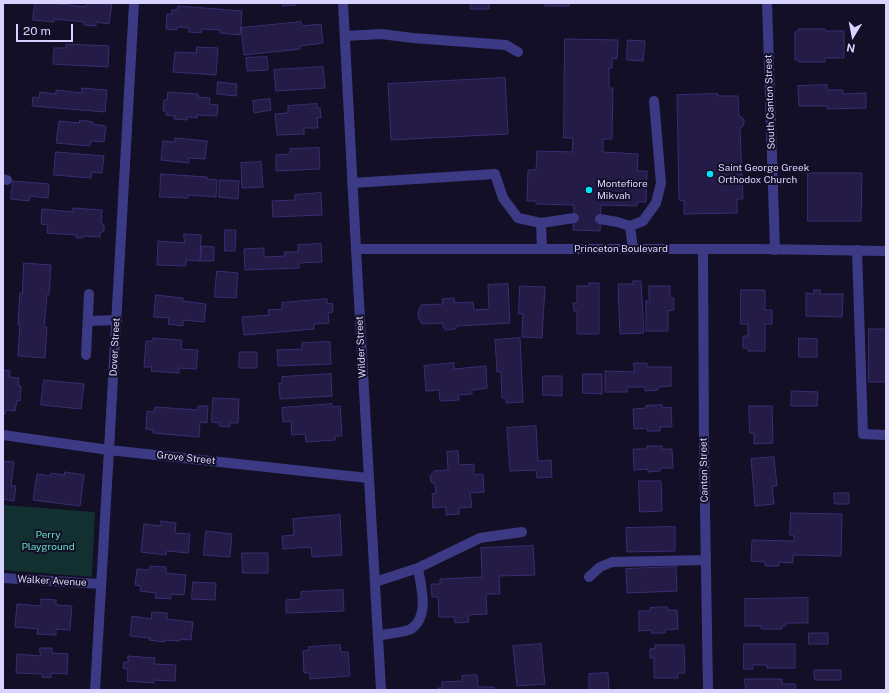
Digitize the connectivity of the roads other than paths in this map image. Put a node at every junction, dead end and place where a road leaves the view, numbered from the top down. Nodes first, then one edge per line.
1 (134, 3) edge
2 (343, 3) edge
3 (767, 3) edge
4 (345, 36) junction
5 (518, 52) dead end
6 (654, 101) dead end
7 (352, 183) junction
8 (574, 218) dead end
9 (600, 219) dead end
10 (541, 223) junction
11 (630, 226) junction
12 (356, 249) junction
13 (542, 249) junction
14 (633, 249) junction
15 (703, 249) junction
16 (775, 250) junction
17 (857, 250) junction
18 (886, 251) edge
19 (89, 294) dead end
20 (117, 320) junction
21 (88, 321) junction
22 (86, 355) dead end
23 (886, 434) edge
24 (3, 435) edge
25 (109, 450) junction
26 (368, 478) junction
27 (522, 532) dead end
28 (706, 560) junction
29 (418, 568) junction
30 (589, 577) dead end
31 (3, 578) edge
32 (375, 582) junction
33 (102, 584) junction
34 (378, 636) junction
35 (95, 690) edge
36 (381, 690) edge
37 (708, 690) edge

1 - 20 street, Dover Street
2 - 4 street, Wilder Street
3 - 16 street, South Canton Street
4 - 5 street
4 - 7 street, Wilder Street
6 - 11 street
7 - 10 street
7 - 12 street, Wilder Street
8 - 10 street
9 - 11 street
10 - 13 street
11 - 14 street
12 - 13 street, Princeton Boulevard
12 - 26 street, Wilder Street
13 - 14 street, Princeton Boulevard
14 - 15 street, Princeton Boulevard
15 - 16 street, Princeton Boulevard
15 - 28 street, Canton Street
16 - 17 street, Princeton Boulevard
17 - 18 street, Princeton Boulevard
17 - 23 street
19 - 21 street
20 - 21 street
20 - 25 street, Dover Street
21 - 22 street
24 - 25 street, Grove Street
25 - 26 street, Grove Street
25 - 33 street, Dover Street
26 - 32 street, Wilder Street
27 - 29 street
28 - 30 street
28 - 37 street, Canton Street
29 - 32 street
29 - 34 street
31 - 33 street, Walker Avenue
32 - 34 street, Wilder Street
33 - 35 street, Dover Street
34 - 36 street, Wilder Street

